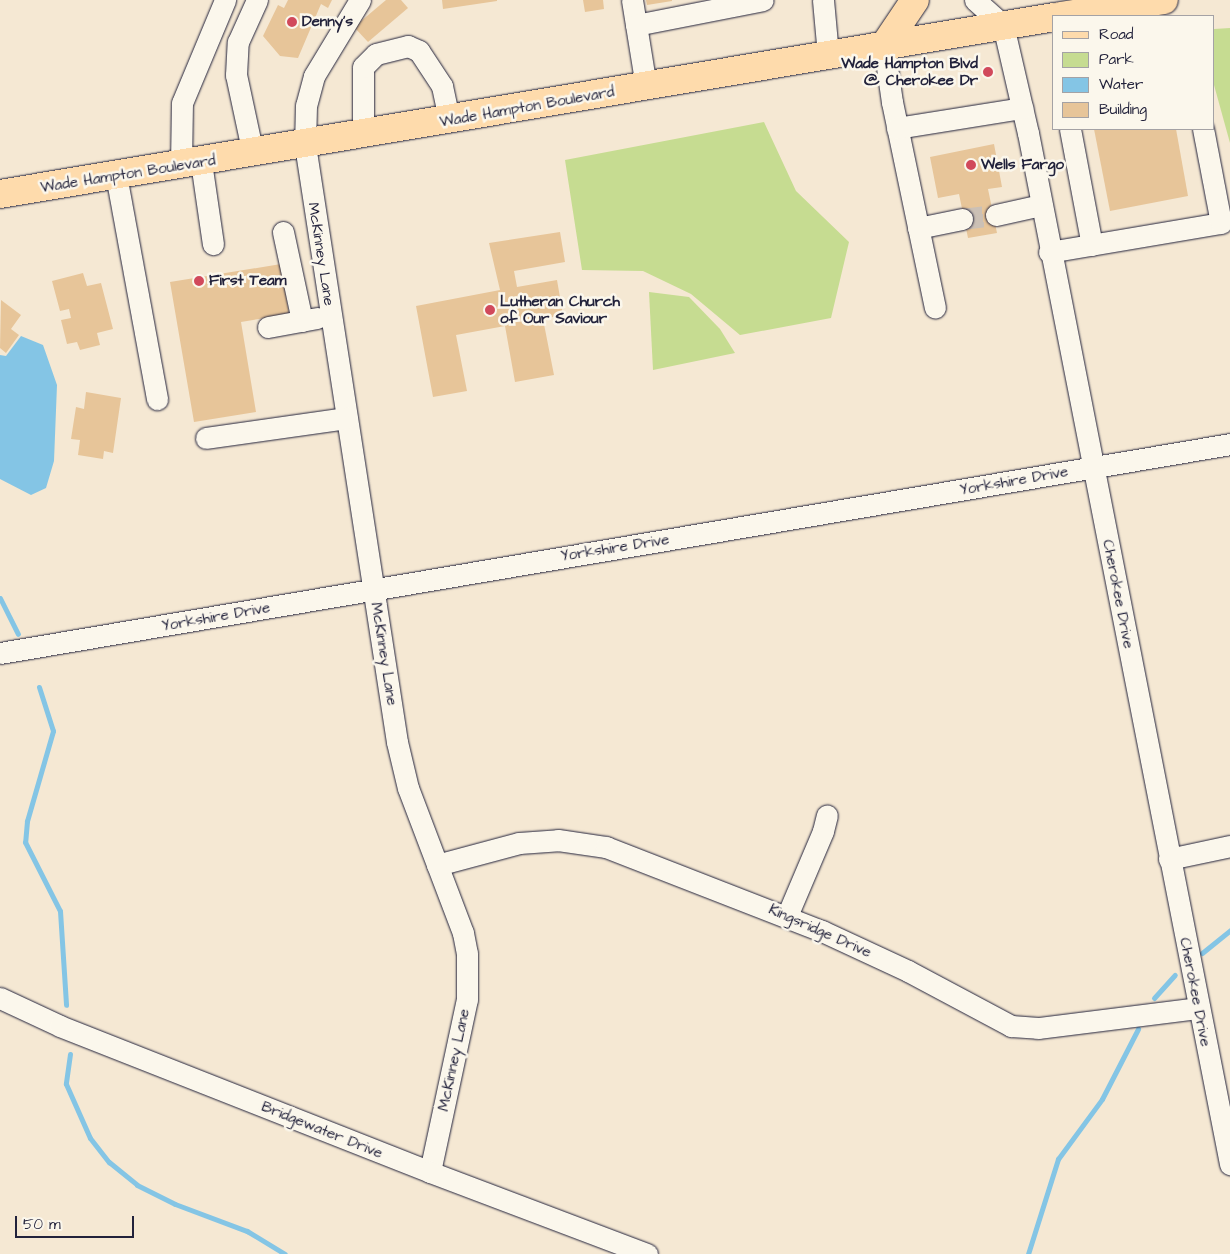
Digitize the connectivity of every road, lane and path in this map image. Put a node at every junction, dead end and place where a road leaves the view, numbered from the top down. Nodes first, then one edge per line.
1 (225, 0) edge
2 (257, 0) edge
3 (360, 0) edge
4 (632, 0) edge
5 (763, 0) edge
6 (823, 0) edge
7 (915, 0) edge
8 (975, 0) edge
9 (1166, 0) edge
10 (1125, 3) edge
11 (1067, 15) edge
12 (1170, 15) edge
13 (1052, 18) edge
14 (636, 25) junction
15 (1003, 25) junction
16 (884, 46) junction
17 (828, 55) junction
18 (646, 86) junction
19 (1022, 108) junction
20 (449, 120) junction
21 (897, 128) junction
22 (1070, 130) edge
23 (1204, 130) edge
24 (305, 135) junction
25 (363, 135) junction
26 (253, 154) junction
27 (191, 164) junction
28 (116, 175) junction
29 (0, 194) edge
30 (1041, 205) junction
31 (996, 215) tunnel mouth
32 (962, 220) tunnel mouth
33 (918, 228) junction
34 (283, 232) dead end
35 (213, 244) dead end
36 (1092, 244) junction
37 (1049, 252) junction
38 (935, 308) dead end
39 (330, 316) junction
40 (302, 321) junction
41 (268, 327) dead end
42 (157, 398) dead end
43 (347, 418) junction
44 (206, 438) dead end
45 (1230, 444) edge
46 (1093, 468) junction
47 (374, 588) junction
48 (0, 653) edge
49 (827, 815) dead end
50 (1230, 846) edge
51 (1169, 859) junction
52 (437, 865) junction
53 (787, 916) junction
54 (0, 998) edge
55 (1199, 1008) junction
56 (1230, 1164) edge
57 (430, 1172) junction
58 (647, 1254) edge

1 - 27 street
2 - 26 street
3 - 24 street, McKinney Lane
4 - 14 street
5 - 14 street
6 - 17 street
7 - 16 main road
8 - 15 street
9 - 10 main road
9 - 12 street
10 - 11 main road
13 - 15 main road, Wade Hampton Boulevard
14 - 18 street
15 - 16 main road, Wade Hampton Boulevard
15 - 19 street, Cherokee Drive
16 - 17 main road, Wade Hampton Boulevard
16 - 21 street
17 - 18 main road, Wade Hampton Boulevard
18 - 20 main road, Wade Hampton Boulevard
19 - 21 street
19 - 30 street, Cherokee Drive
20 - 25 main road, Wade Hampton Boulevard
20 - 25 street
21 - 33 street
22 - 36 street
23 - 36 street
24 - 25 main road, Wade Hampton Boulevard
24 - 26 main road, Wade Hampton Boulevard
24 - 39 street, McKinney Lane
26 - 27 main road, Wade Hampton Boulevard
27 - 28 main road, Wade Hampton Boulevard
27 - 35 street
28 - 29 main road, Wade Hampton Boulevard
28 - 42 street
30 - 31 street
30 - 37 street, Cherokee Drive
32 - 33 street
33 - 38 street
34 - 40 street
36 - 37 street
37 - 46 street, Cherokee Drive
39 - 40 street
39 - 43 street, McKinney Lane
40 - 41 street
43 - 44 street
43 - 47 street, McKinney Lane
45 - 46 street, Yorkshire Drive
46 - 47 street, Yorkshire Drive
46 - 51 street, Cherokee Drive
47 - 48 street, Yorkshire Drive
47 - 52 street, McKinney Lane
49 - 53 street
50 - 51 street
51 - 55 street, Cherokee Drive
52 - 53 street, Kingsridge Drive
52 - 57 street, McKinney Lane
53 - 55 street, Kingsridge Drive
54 - 57 street, Bridgewater Drive
55 - 56 street, Cherokee Drive
57 - 58 street, Bridgewater Drive

